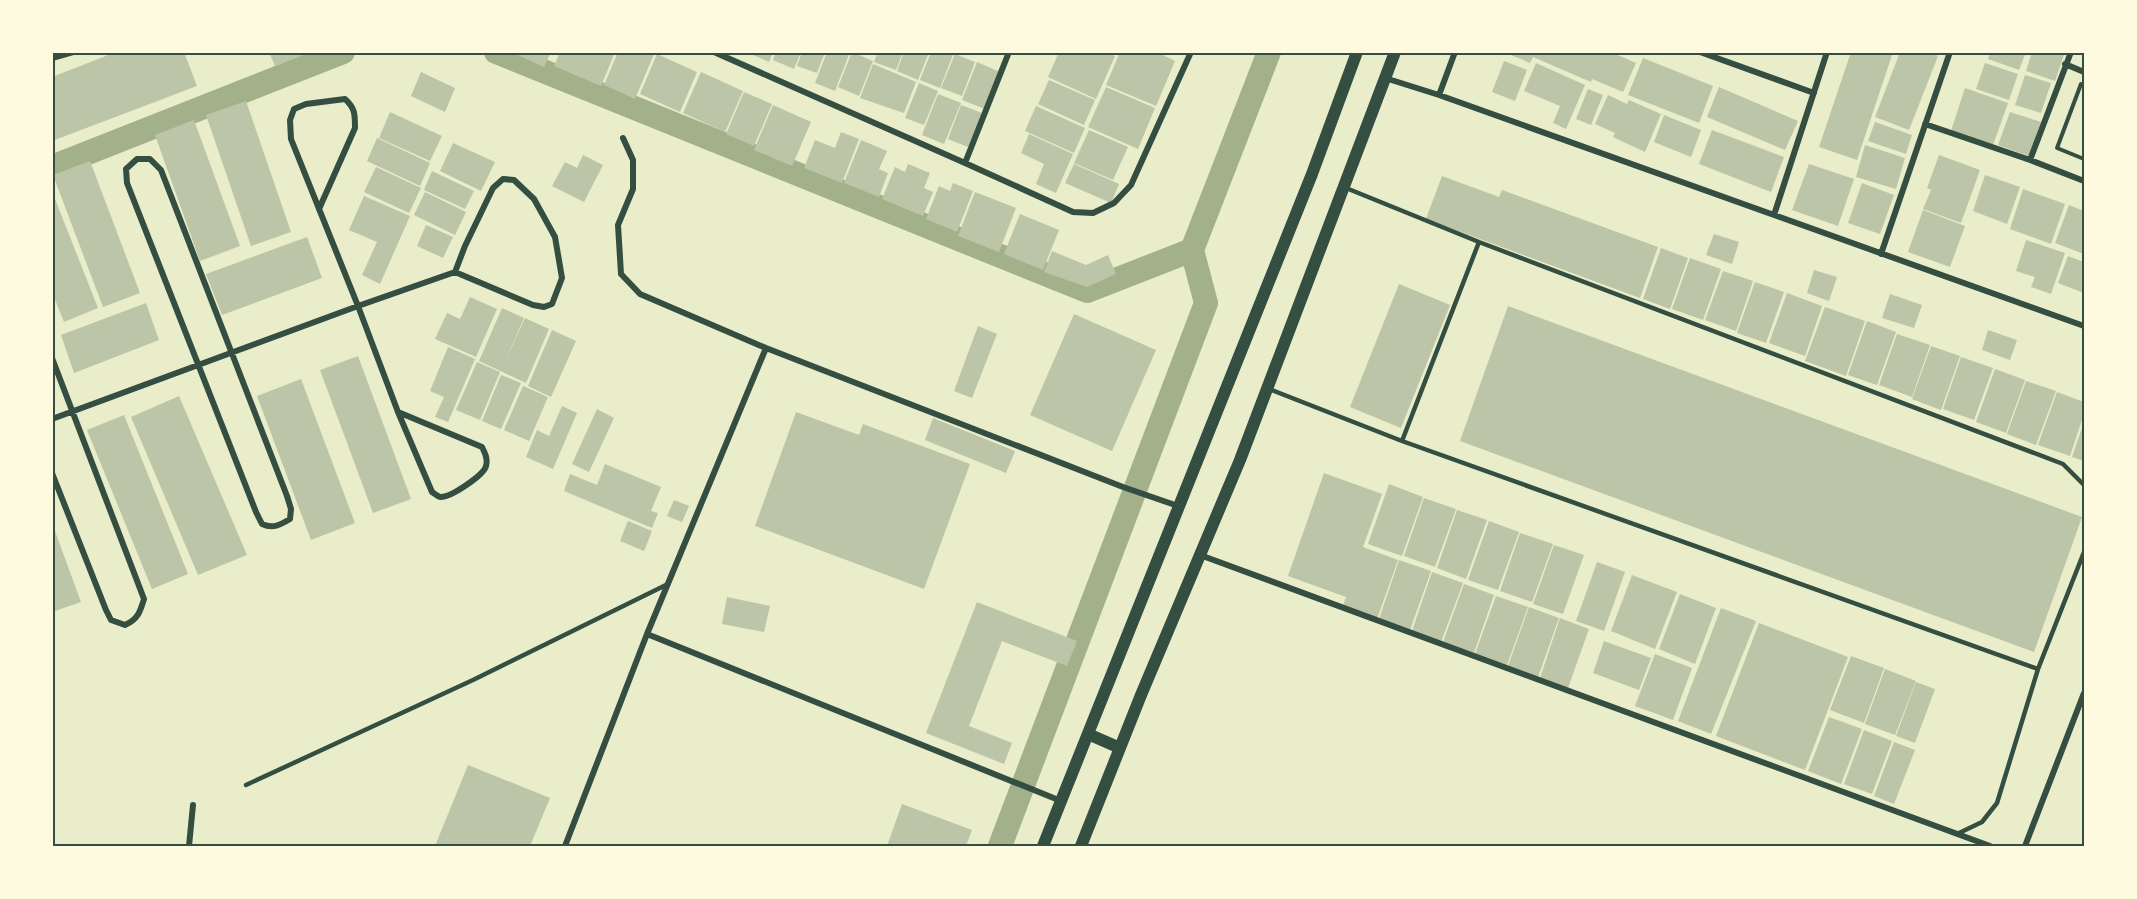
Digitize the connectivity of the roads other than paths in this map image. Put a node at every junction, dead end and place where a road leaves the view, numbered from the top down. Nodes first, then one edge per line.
1 (73, 52) edge
2 (714, 52) edge
3 (1009, 52) edge
4 (1191, 52) edge
5 (1357, 52) edge
6 (1395, 52) edge
7 (1455, 52) edge
8 (1700, 52) edge
9 (1827, 52) edge
10 (1950, 52) edge
11 (2071, 52) edge
12 (52, 58) edge
13 (2065, 64) junction
14 (2085, 72) edge
15 (1385, 78) junction
16 (1814, 93) junction
17 (1438, 95) junction
18 (1925, 124) junction
19 (623, 138) dead end
20 (2030, 160) junction
21 (965, 163) junction
22 (2085, 181) edge
23 (1343, 186) junction
24 (319, 209) junction
25 (1774, 215) junction
26 (1479, 242) junction
27 (1881, 254) junction
28 (455, 272) junction
29 (358, 306) junction
30 (2085, 326) edge
31 (766, 348) junction
32 (231, 354) junction
33 (52, 358) edge
34 (198, 365) junction
35 (1267, 388) junction
36 (72, 412) junction
37 (398, 412) junction
38 (52, 419) edge
39 (1402, 441) junction
40 (52, 472) edge
41 (2085, 485) edge
42 (1178, 506) junction
43 (2085, 552) edge
44 (1200, 555) junction
45 (668, 584) junction
46 (647, 634) junction
47 (2038, 669) junction
48 (2085, 693) edge
49 (1088, 734) junction
50 (1120, 748) junction
51 (246, 785) dead end
52 (1062, 801) junction
53 (193, 805) dead end
54 (1957, 834) junction
55 (189, 846) edge
56 (565, 846) edge
57 (1043, 846) edge
58 (1081, 846) edge
59 (1990, 846) edge
60 (2025, 846) edge

1 - 12 street
2 - 21 street
3 - 21 street
4 - 21 street
5 - 42 main road
6 - 15 main road
7 - 17 street
8 - 16 street
9 - 16 street
10 - 18 street
11 - 13 street
13 - 14 street
13 - 20 street
15 - 17 street
15 - 23 main road
16 - 25 street
17 - 25 street
18 - 20 street
18 - 27 street
19 - 31 street
20 - 22 street
23 - 26 lane
23 - 35 main road
24 - 24 street
24 - 29 street
25 - 27 street
26 - 39 lane
26 - 41 lane
27 - 30 street
28 - 28 street
28 - 29 street
29 - 32 street
29 - 37 street
31 - 42 street
31 - 45 street
32 - 34 street
32 - 34 street
32 - 34 street
33 - 36 street
34 - 36 street
35 - 39 lane
35 - 44 main road
36 - 38 street
36 - 40 street
37 - 37 street
39 - 47 lane
42 - 49 main road
43 - 47 lane
44 - 50 main road
44 - 54 street
45 - 46 street
45 - 51 lane
46 - 52 street
46 - 56 street
47 - 54 lane
48 - 60 street
49 - 50 main road
49 - 52 main road
50 - 58 main road
52 - 57 main road
53 - 55 street
54 - 59 street

